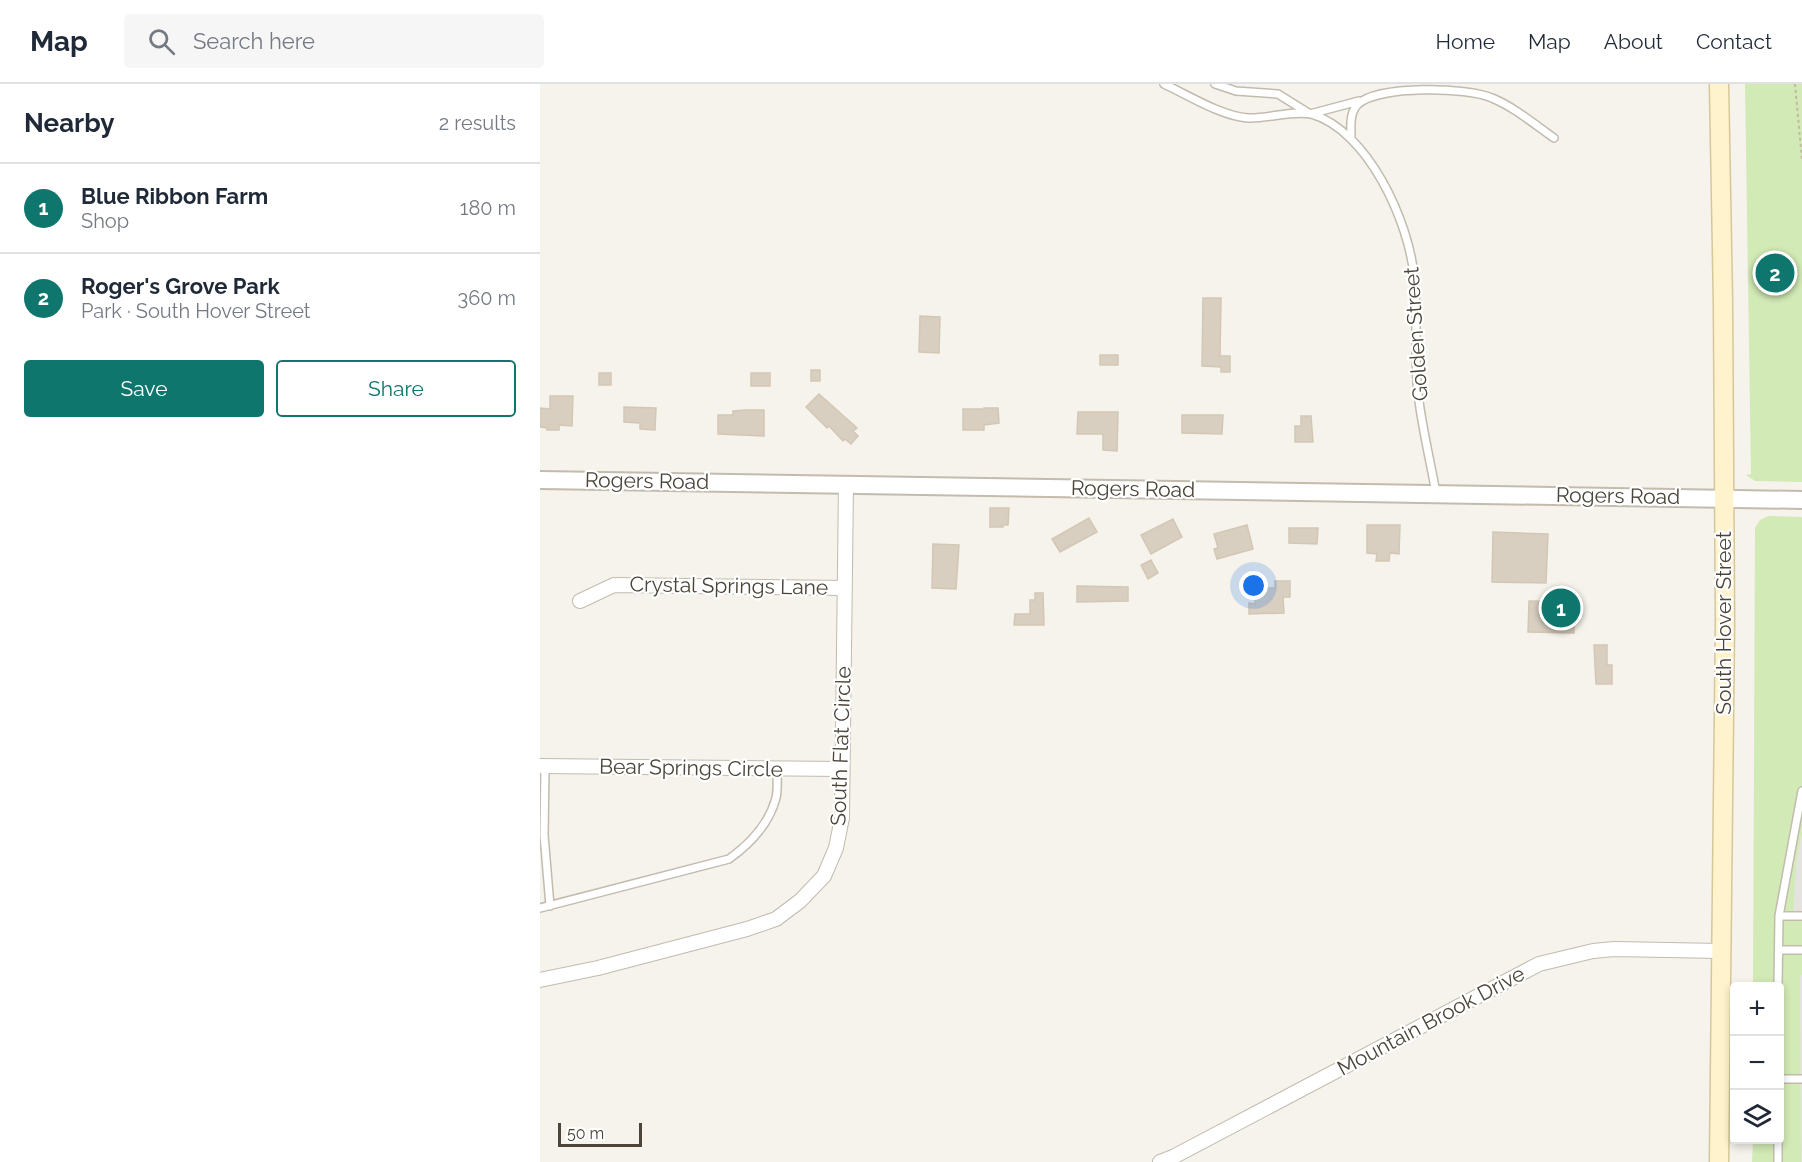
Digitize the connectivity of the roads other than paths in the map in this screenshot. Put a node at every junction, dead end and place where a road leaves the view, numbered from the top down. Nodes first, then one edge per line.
1 (1164, 84) edge
2 (1215, 84) edge
3 (1719, 84) edge
4 (1363, 101) junction
5 (1310, 114) junction
6 (1554, 138) dead end
7 (1351, 139) junction
8 (540, 480) edge
9 (846, 484) junction
10 (1436, 493) junction
11 (1725, 498) junction
12 (1802, 500) edge
13 (845, 588) junction
14 (580, 601) dead end
15 (542, 766) edge
16 (777, 769) junction
17 (842, 769) junction
18 (1802, 791) edge
19 (550, 906) junction
20 (540, 908) edge
21 (1779, 916) junction
22 (1802, 916) edge
23 (1779, 950) junction
24 (1802, 950) edge
25 (1721, 951) junction
26 (540, 980) edge
27 (1778, 982) edge
28 (1784, 1079) edge
29 (1802, 1079) edge
30 (1778, 1144) edge
31 (1160, 1162) edge
32 (1719, 1162) edge
33 (1778, 1162) edge

1 - 5 lane
2 - 5 lane, Golden Street
3 - 11 main road, South Hover Street
4 - 5 lane
4 - 6 lane
4 - 7 lane
5 - 7 lane, Golden Street
7 - 10 lane, Golden Street
8 - 9 street, Rogers Road
9 - 10 street, Rogers Road
9 - 13 street, South Flat Circle
10 - 11 street, Rogers Road
11 - 12 street, Rogers Road
11 - 25 main road, South Hover Street
13 - 14 street, Crystal Springs Lane
13 - 17 street, South Flat Circle
15 - 16 street, Bear Springs Circle
15 - 19 lane
16 - 17 street, Bear Springs Circle
16 - 19 lane
17 - 26 street, South Flat Circle
18 - 21 lane
19 - 20 lane
21 - 22 lane
21 - 23 lane
23 - 24 lane
23 - 27 lane
25 - 31 street, Mountain Brook Drive
25 - 32 main road, South Hover Street
28 - 29 lane
30 - 33 lane

